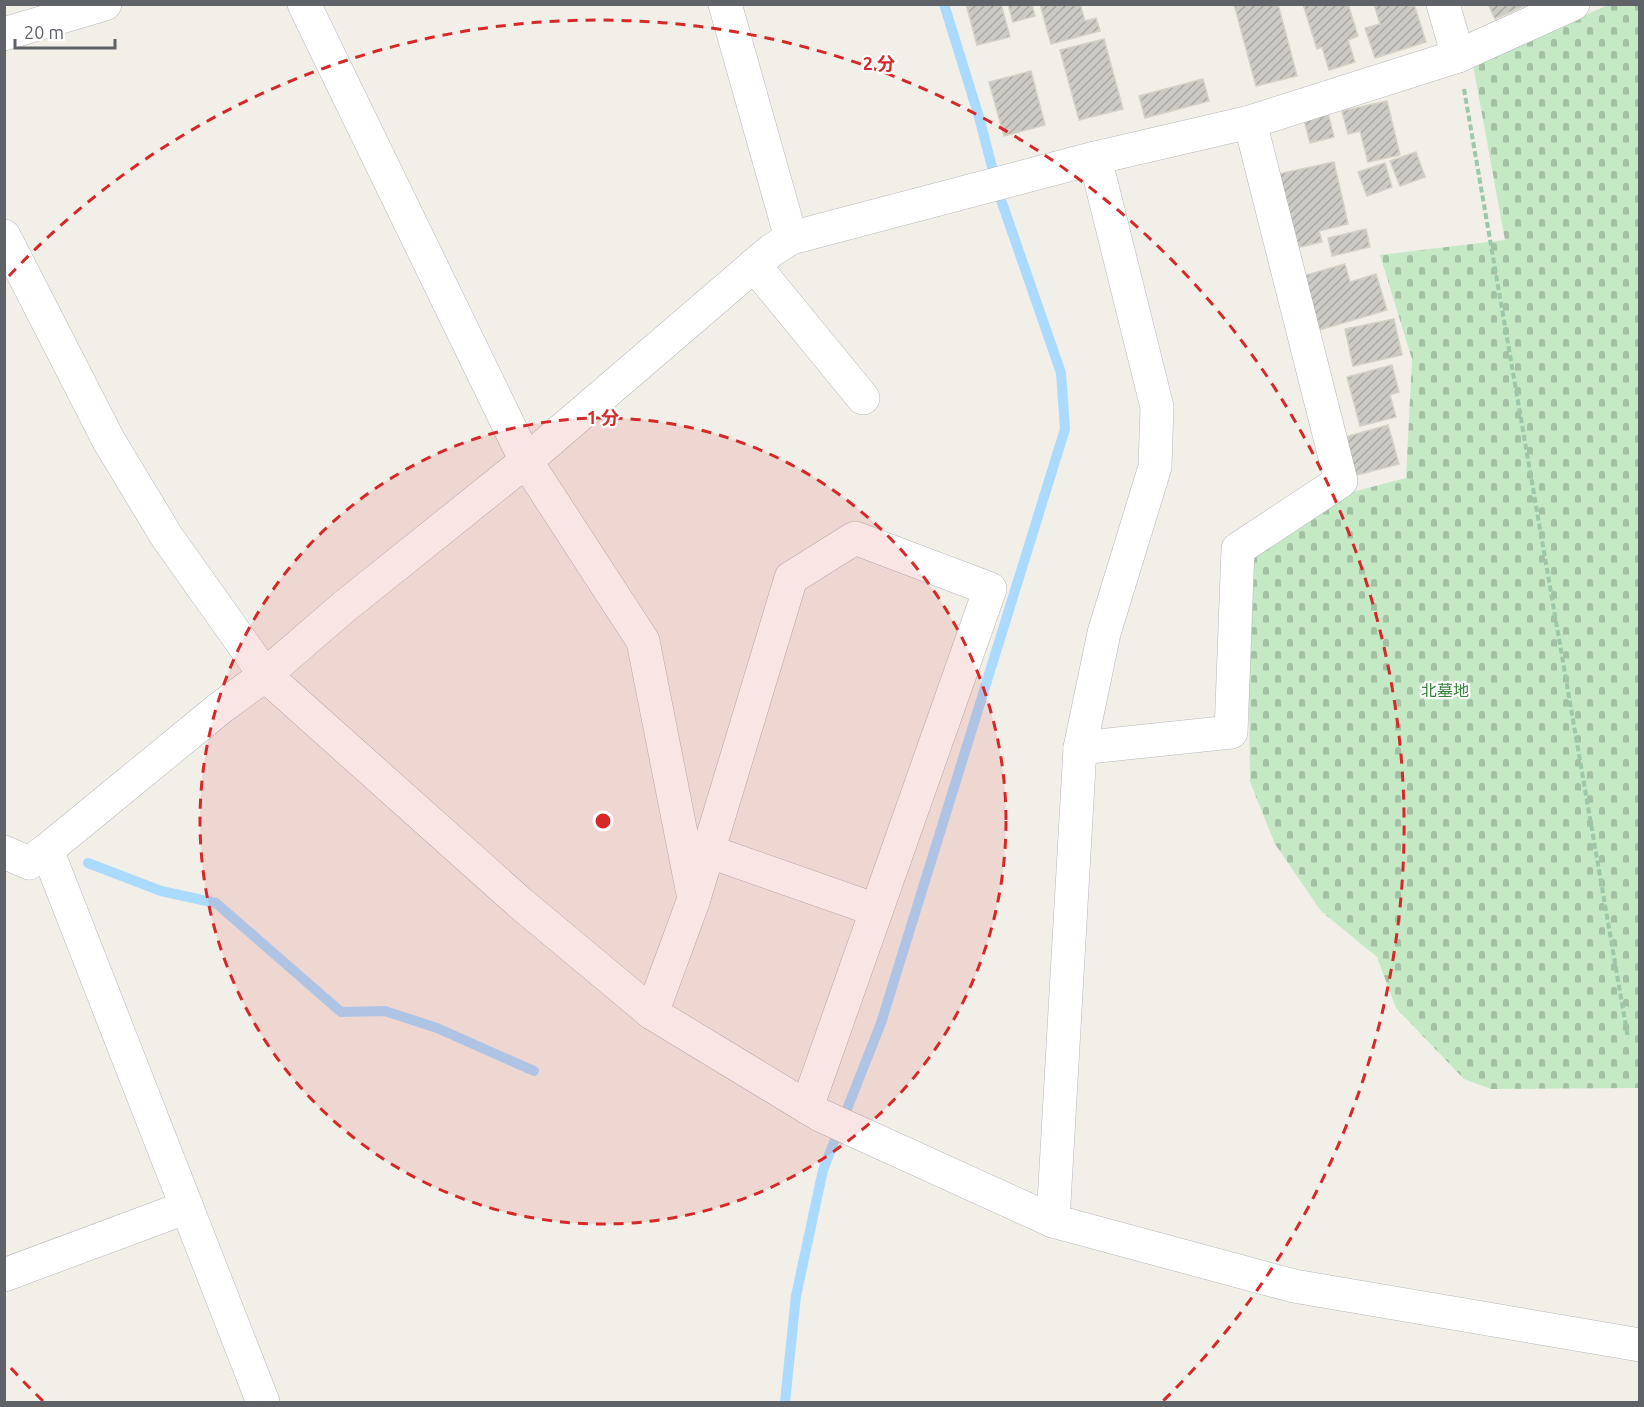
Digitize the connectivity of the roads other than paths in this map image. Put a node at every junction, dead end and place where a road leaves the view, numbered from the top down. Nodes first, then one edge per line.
1 (105, 4) edge
2 (303, 4) edge
3 (725, 4) edge
4 (1443, 4) edge
5 (1573, 4) edge
6 (4, 34) edge
7 (1458, 56) junction
8 (1250, 122) junction
9 (1095, 158) junction
10 (4, 236) edge
11 (791, 238) junction
12 (754, 265) junction
13 (863, 398) dead end
14 (526, 461) junction
15 (265, 675) junction
16 (1080, 747) junction
17 (47, 850) junction
18 (708, 851) junction
19 (4, 852) edge
20 (694, 899) junction
21 (876, 910) junction
22 (652, 1013) junction
23 (813, 1111) junction
24 (187, 1207) junction
25 (1053, 1221) junction
26 (4, 1275) edge
27 (1640, 1345) edge
28 (263, 1402) edge

1 - 6 street
2 - 14 street
3 - 11 street
4 - 7 street
5 - 7 street
7 - 8 street
8 - 9 street
8 - 16 street
9 - 11 street
9 - 16 street
10 - 15 street
11 - 12 street
12 - 13 street
12 - 14 street
14 - 15 street
14 - 20 street
15 - 17 street
15 - 22 street
16 - 25 street
17 - 19 street
17 - 24 street
18 - 20 street
18 - 21 street
18 - 21 street
20 - 22 street
21 - 23 street
22 - 23 street
23 - 25 street
24 - 26 street
24 - 28 street
25 - 27 street

